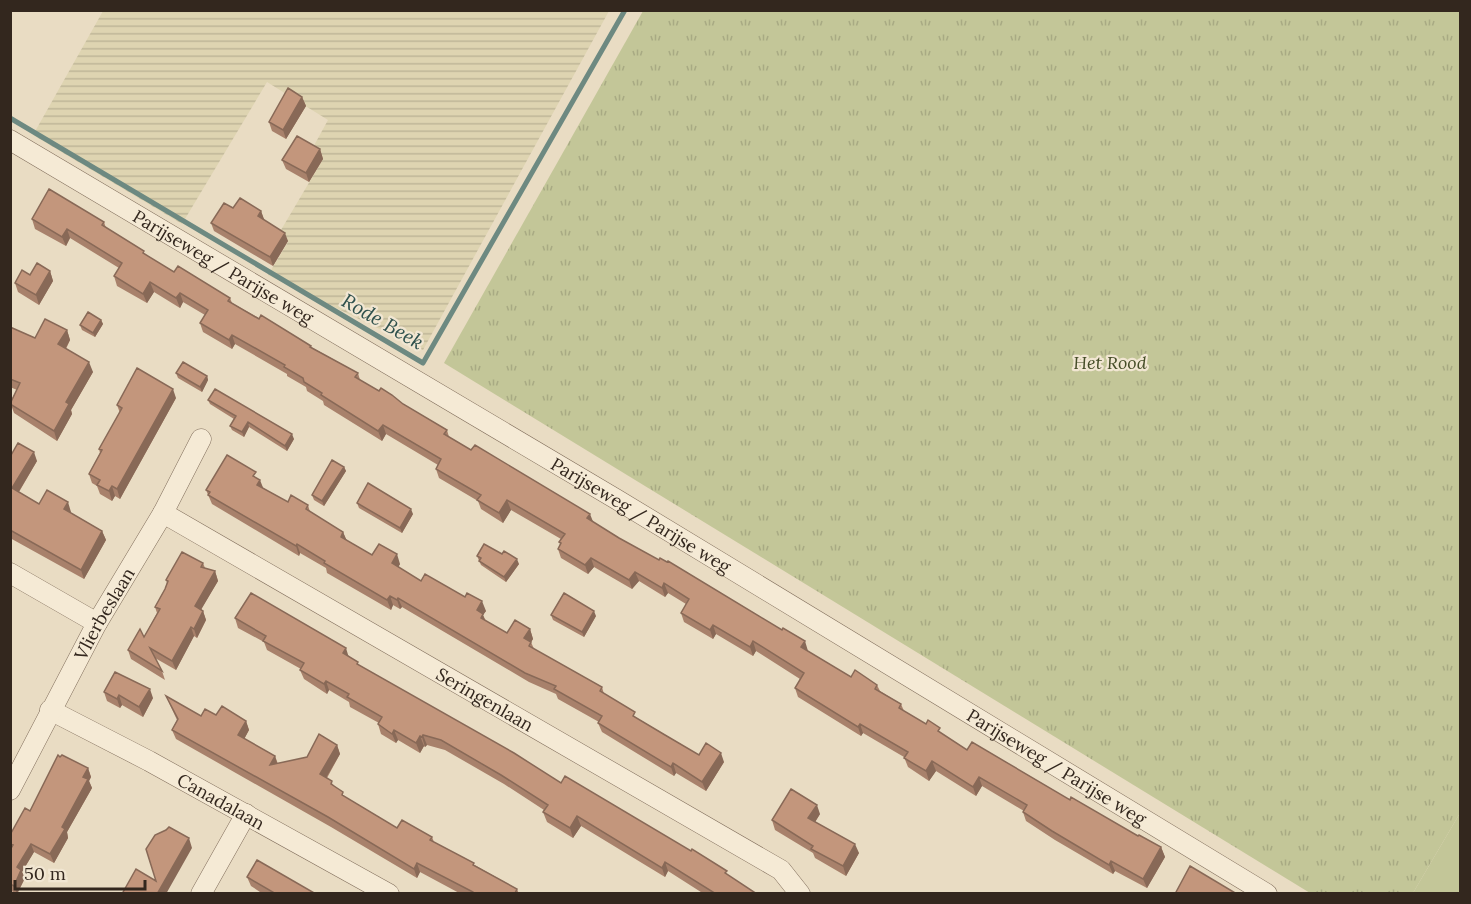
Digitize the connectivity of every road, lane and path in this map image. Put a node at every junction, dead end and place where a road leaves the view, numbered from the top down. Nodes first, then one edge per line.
1 (10, 140) edge
2 (201, 439) dead end
3 (163, 513) junction
4 (10, 573) edge
5 (97, 622) junction
6 (50, 710) junction
7 (10, 790) edge
8 (246, 814) junction
9 (201, 894) edge
10 (389, 894) edge
11 (800, 894) edge
12 (1267, 894) edge

1 - 12 street, Parijseweg / Parijse weg
2 - 3 street, Vlierbeslaan
3 - 5 street, Vlierbeslaan
3 - 11 street, Seringenlaan
4 - 5 street
5 - 6 street, Vlierbeslaan
6 - 7 street, Vlierbeslaan
6 - 8 street, Canadalaan
8 - 9 street
8 - 10 street, Canadalaan

